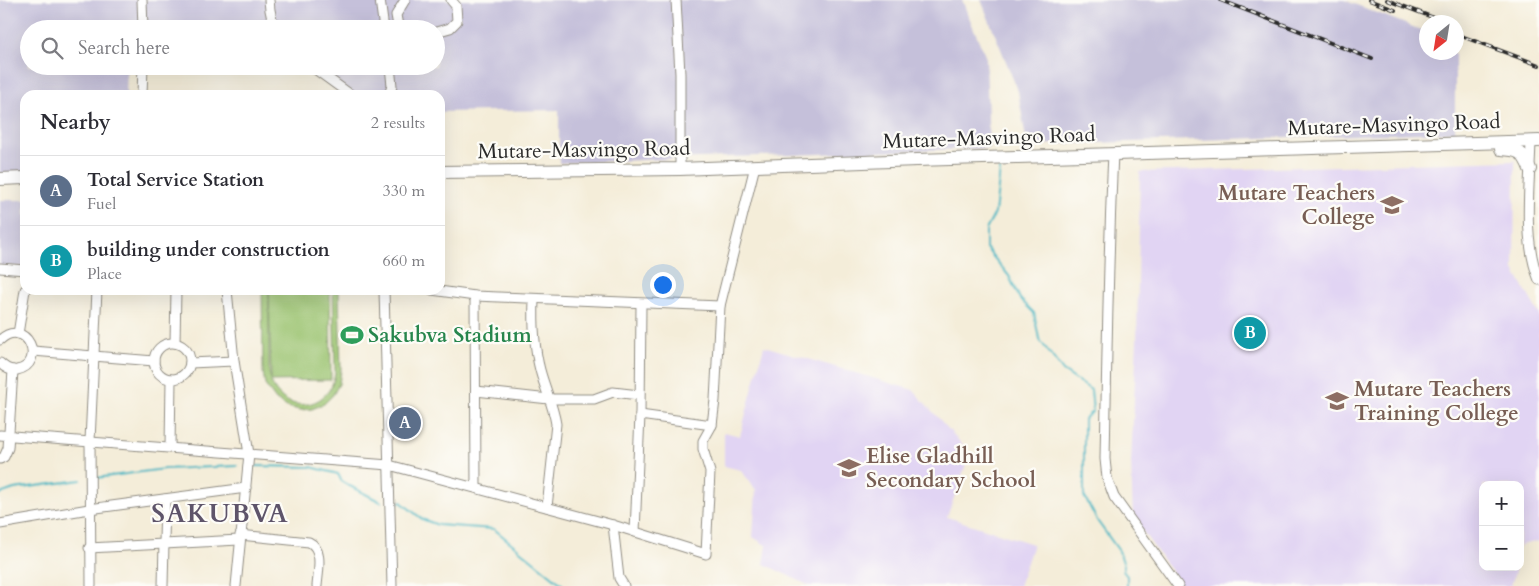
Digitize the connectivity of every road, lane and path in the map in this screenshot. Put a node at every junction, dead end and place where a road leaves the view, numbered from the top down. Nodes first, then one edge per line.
1 (142, 0) edge
2 (269, 0) edge
3 (380, 0) edge
4 (405, 0) edge
5 (451, 0) edge
6 (676, 0) edge
7 (143, 20) edge
8 (272, 20) edge
9 (383, 20) edge
10 (397, 20) edge
11 (445, 29) edge
12 (143, 75) edge
13 (323, 75) edge
14 (391, 75) edge
15 (142, 90) edge
16 (344, 90) edge
17 (391, 90) edge
18 (1535, 141) edge
19 (1441, 145) junction
20 (1113, 154) junction
21 (755, 166) junction
22 (680, 169) junction
23 (1530, 169) junction
24 (445, 172) edge
25 (20, 178) edge
26 (0, 179) edge
27 (20, 185) edge
28 (0, 186) edge
29 (0, 268) edge
30 (20, 270) edge
31 (1539, 280) edge
32 (445, 292) edge
33 (24, 295) edge
34 (97, 295) edge
35 (176, 295) edge
36 (227, 295) edge
37 (384, 295) edge
38 (475, 296) junction
39 (534, 299) junction
40 (641, 304) junction
41 (720, 306) junction
42 (18, 334) junction
43 (0, 340) edge
44 (175, 344) junction
45 (33, 351) junction
46 (93, 356) junction
47 (154, 361) junction
48 (234, 361) junction
49 (0, 363) edge
50 (190, 363) junction
51 (13, 370) junction
52 (171, 380) junction
53 (476, 390) junction
54 (640, 395) junction
55 (549, 399) junction
56 (640, 415) junction
57 (712, 425) junction
58 (4, 436) edge
59 (90, 442) junction
60 (170, 447) junction
61 (249, 454) junction
62 (0, 459) edge
63 (389, 465) junction
64 (476, 487) junction
65 (246, 488) junction
66 (165, 499) junction
67 (547, 507) junction
68 (89, 509) junction
69 (0, 524) edge
70 (613, 525) junction
71 (635, 532) junction
72 (240, 537) junction
73 (164, 544) junction
74 (90, 548) junction
75 (91, 586) edge
76 (163, 586) edge
77 (236, 586) edge
78 (317, 586) edge
79 (392, 586) edge
80 (624, 586) edge
81 (1178, 586) edge

1 - 7 street
2 - 8 street
3 - 9 street
4 - 10 street
5 - 11 street
6 - 22 street
12 - 15 street
13 - 16 street
14 - 17 street
18 - 19 highway, Mutare-Masvingo Road
18 - 23 street
19 - 20 highway, Mutare-Masvingo Road
19 - 23 highway
20 - 21 highway, Mutare-Masvingo Road
20 - 81 street
21 - 22 highway, Mutare-Masvingo Road
21 - 41 street
22 - 24 highway, Mutare-Masvingo Road
23 - 31 street
25 - 26 highway
27 - 28 highway
29 - 30 street
32 - 38 street
33 - 42 street
34 - 46 street
35 - 44 street
36 - 48 street
37 - 63 street
38 - 39 street
38 - 53 street
39 - 40 street
39 - 55 street
40 - 41 street
40 - 54 street
41 - 57 street
42 - 43 street
42 - 45 street
44 - 47 street
44 - 50 street
45 - 46 street
45 - 51 street
46 - 47 street
46 - 59 street
47 - 52 street
48 - 50 street
48 - 61 street
49 - 51 street
50 - 52 street
51 - 58 street
52 - 60 street
53 - 55 street
53 - 64 street
54 - 55 street
54 - 56 street
55 - 67 street
56 - 57 street
56 - 71 street
57 - 71 street
58 - 59 street
58 - 62 street
59 - 60 street
59 - 68 street
60 - 61 street
61 - 63 street
61 - 65 street
63 - 64 street
63 - 79 street
64 - 67 street
65 - 66 street
65 - 72 street
66 - 68 street
66 - 73 street
67 - 70 street
68 - 69 street
68 - 74 street
70 - 71 street
70 - 80 street
72 - 73 street
72 - 77 street
72 - 78 street
73 - 74 street
73 - 76 street
74 - 75 street

